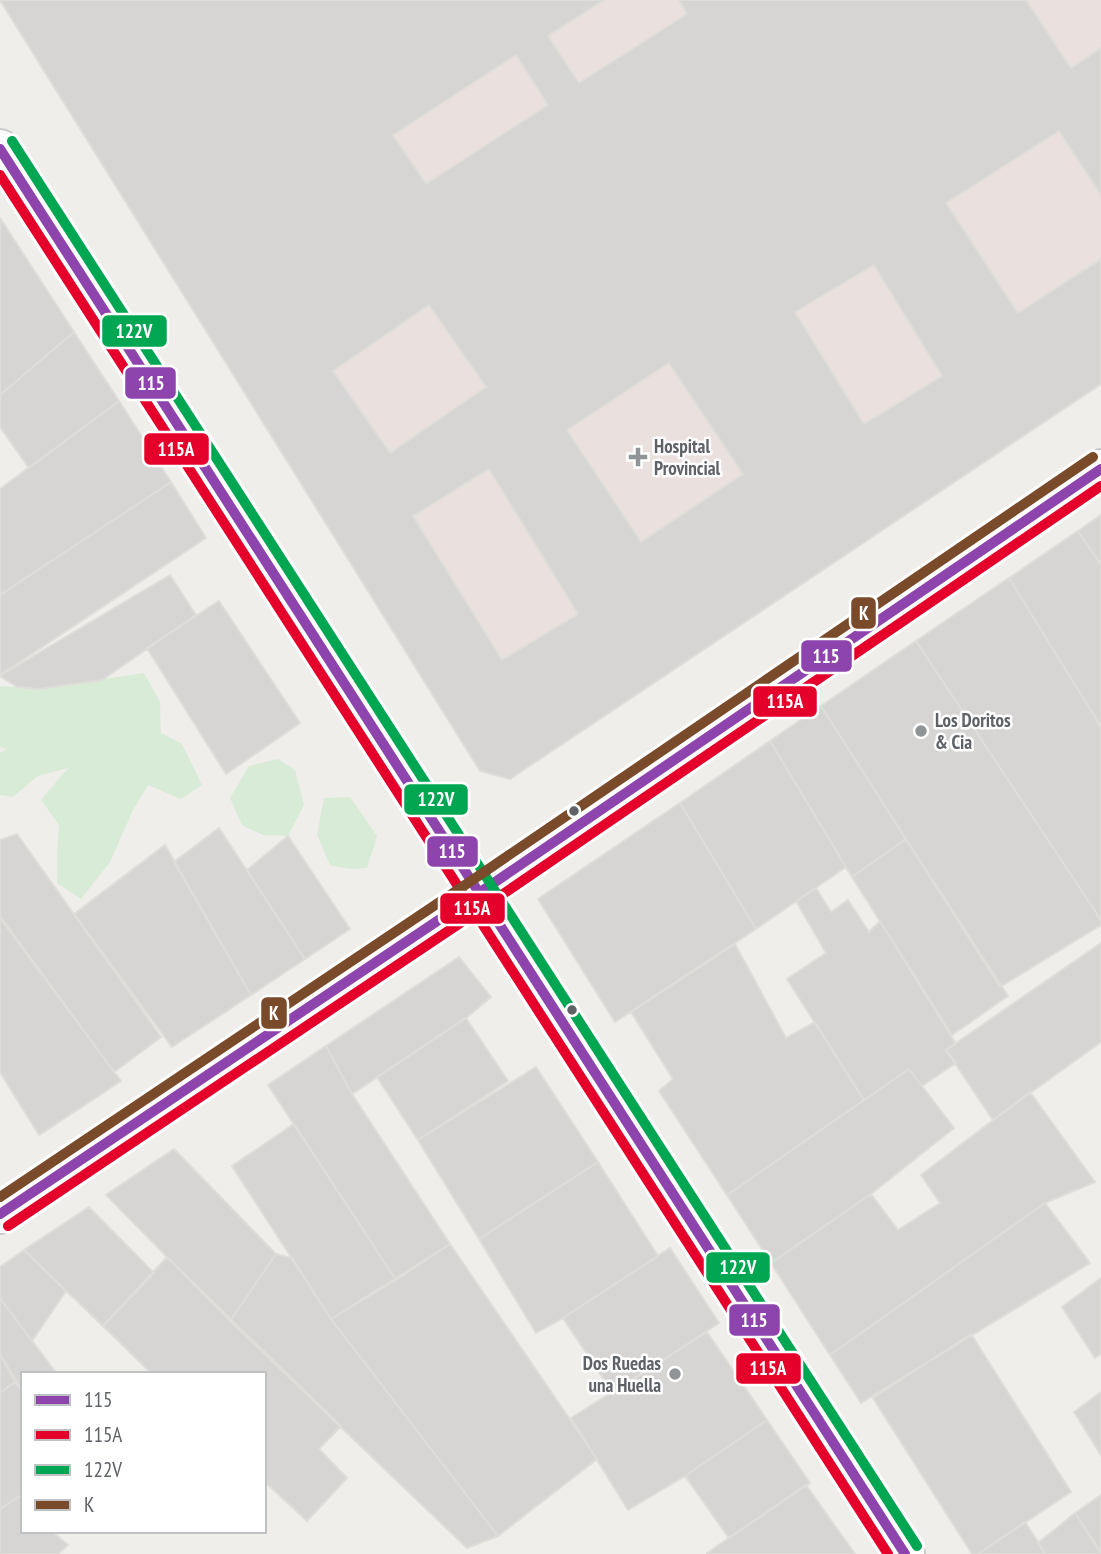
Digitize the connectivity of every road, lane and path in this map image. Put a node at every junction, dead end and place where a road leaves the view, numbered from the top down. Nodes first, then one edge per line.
1 (0, 149) edge
2 (1101, 469) edge
3 (479, 893) junction
4 (0, 1214) edge
5 (905, 1554) edge

1 - 3 street
2 - 3 street
3 - 4 street
3 - 5 street

